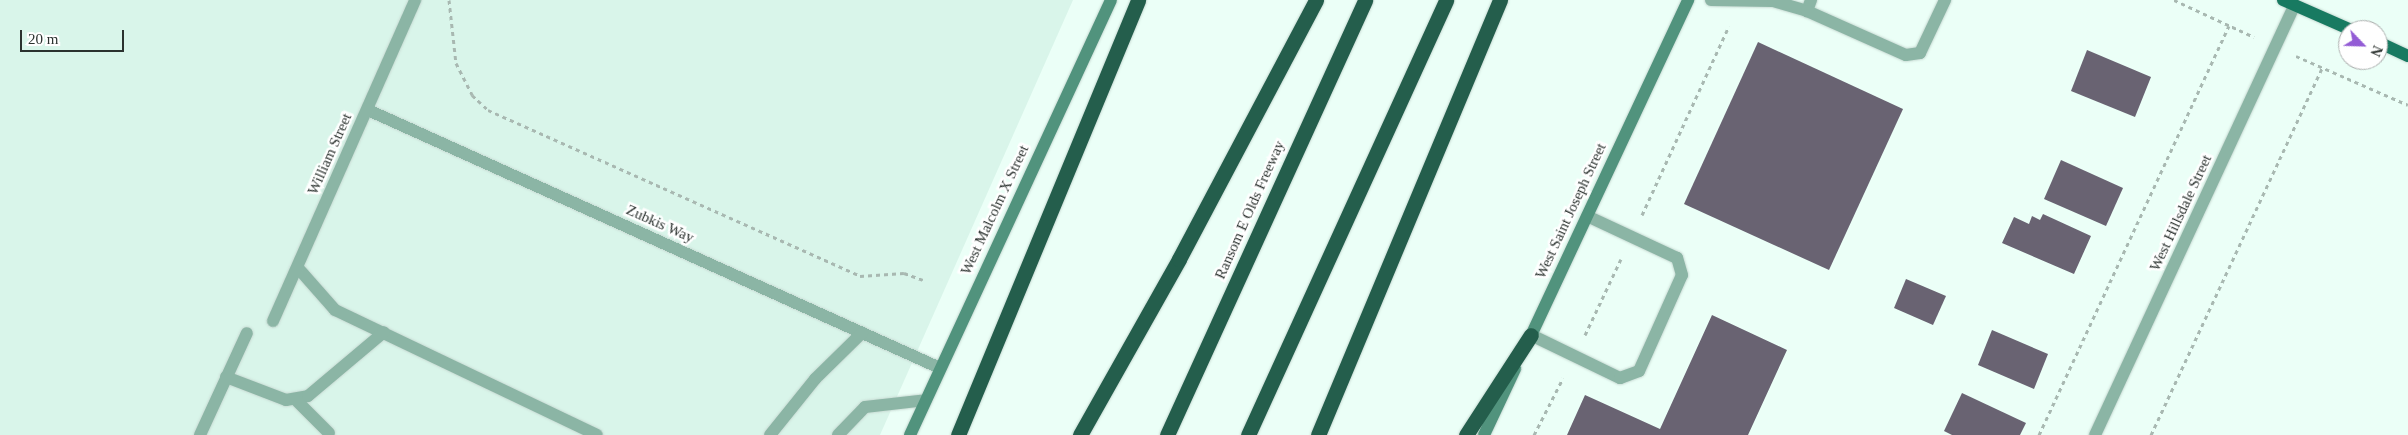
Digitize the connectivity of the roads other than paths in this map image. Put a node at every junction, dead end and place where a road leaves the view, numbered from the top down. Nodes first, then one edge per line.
1 (415, 0) edge
2 (1110, 0) edge
3 (1138, 0) edge
4 (1316, 0) edge
5 (1365, 0) edge
6 (1446, 0) edge
7 (1500, 0) edge
8 (1688, 0) edge
9 (1711, 0) edge
10 (1945, 0) edge
11 (2283, 0) edge
12 (2297, 3) edge
13 (1809, 5) edge
14 (2338, 24) edge
15 (2388, 47) edge
16 (2408, 56) edge
17 (368, 110) junction
18 (1587, 216) junction
19 (298, 268) junction
20 (273, 321) dead end
21 (384, 332) junction
22 (247, 333) dead end
23 (862, 333) junction
24 (1531, 335) junction
25 (940, 368) junction
26 (226, 377) junction
27 (295, 399) junction
28 (926, 400) junction
29 (330, 434) edge
30 (200, 435) edge
31 (597, 435) edge
32 (770, 435) edge
33 (838, 435) edge
34 (910, 435) edge
35 (958, 435) edge
36 (1080, 435) edge
37 (1167, 435) edge
38 (1248, 435) edge
39 (1318, 435) edge
40 (1466, 435) edge
41 (1484, 435) edge
42 (2095, 435) edge

1 - 17 street, William Street
2 - 25 main road, West Malcolm X Street
3 - 35 highway
4 - 36 highway
5 - 37 highway, Ransom E Olds Freeway
6 - 38 highway
7 - 39 highway
8 - 18 main road, West Saint Joseph Street
9 - 13 street
10 - 13 street
11 - 12 main road
12 - 14 main road
12 - 42 street, West Hillsdale Street
15 - 16 main road
17 - 19 street, William Street
17 - 23 street, Zubkis Way
18 - 24 main road, West Saint Joseph Street
18 - 24 street
19 - 20 street, William Street
19 - 21 street
21 - 27 street
21 - 31 street
22 - 26 street
23 - 25 street, Zubkis Way
23 - 32 street
24 - 40 highway
24 - 41 main road, West Saint Joseph Street
25 - 28 main road, West Malcolm X Street
26 - 27 street
26 - 30 street
27 - 29 street
28 - 33 street
28 - 34 main road, West Malcolm X Street

